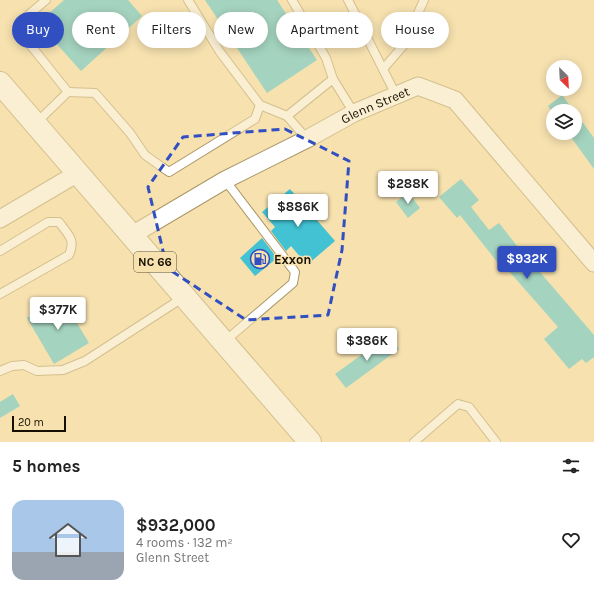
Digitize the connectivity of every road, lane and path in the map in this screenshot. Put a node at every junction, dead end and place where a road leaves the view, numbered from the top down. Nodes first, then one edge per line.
1 (46, 0) edge
2 (188, 0) edge
3 (292, 0) edge
4 (348, 0) edge
5 (424, 0) edge
6 (383, 69) junction
7 (333, 79) junction
8 (0, 83) edge
9 (68, 92) junction
10 (396, 95) junction
11 (260, 105) junction
12 (354, 113) junction
13 (287, 116) junction
14 (35, 124) junction
15 (307, 139) junction
16 (78, 173) junction
17 (225, 180) junction
18 (0, 219) edge
19 (132, 235) junction
20 (0, 251) edge
21 (594, 263) edge
22 (0, 294) edge
23 (185, 296) junction
24 (224, 342) junction
25 (0, 371) edge
26 (310, 442) edge
27 (414, 442) edge
28 (496, 442) edge

1 - 9 lane
2 - 11 lane
3 - 7 lane
4 - 6 lane
5 - 6 lane
6 - 10 lane
7 - 12 lane
7 - 13 lane
8 - 14 main road, NC 66
9 - 11 lane
9 - 14 lane
10 - 12 street, Glenn Street
10 - 21 street, Glenn Street
11 - 13 lane
12 - 15 street, Glenn Street
13 - 15 lane
14 - 16 main road, NC 66
15 - 17 street, Glenn Street
16 - 18 street
16 - 19 main road, NC 66
17 - 19 street, Glenn Street
17 - 24 lane
19 - 23 main road, NC 66
20 - 22 lane
23 - 24 main road, NC 66
23 - 25 lane
24 - 26 main road, NC 66
27 - 28 lane

